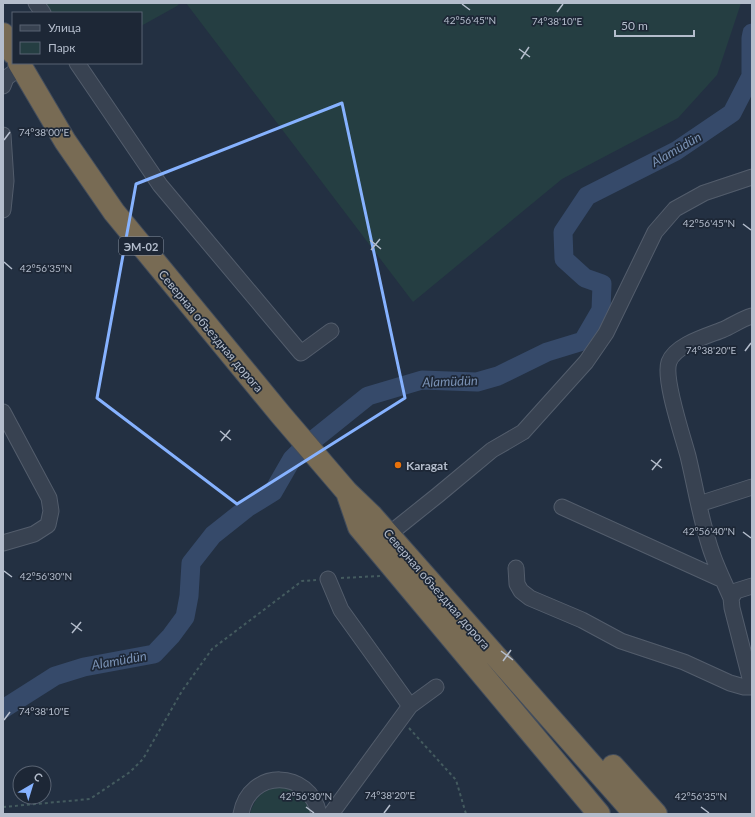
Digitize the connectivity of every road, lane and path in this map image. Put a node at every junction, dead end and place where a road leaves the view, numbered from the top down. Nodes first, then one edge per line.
1 (36, 3) edge
2 (42, 12) edge
3 (3, 34) edge
4 (12, 50) edge
5 (16, 64) edge
6 (20, 64) edge
7 (78, 64) edge
8 (3, 86) edge
9 (3, 136) edge
10 (752, 178) edge
11 (3, 210) edge
12 (752, 316) edge
13 (330, 331) dead end
14 (3, 412) edge
15 (343, 487) junction
16 (752, 487) edge
17 (699, 504) junction
18 (562, 507) dead end
19 (398, 527) junction
20 (3, 543) edge
21 (516, 568) dead end
22 (399, 576) junction
23 (328, 579) junction
24 (723, 580) junction
25 (752, 586) edge
26 (731, 598) junction
27 (436, 687) dead end
28 (752, 687) edge
29 (410, 706) junction
30 (400, 718) junction
31 (3, 806) edge
32 (241, 814) edge
33 (319, 814) edge
34 (330, 814) edge
35 (466, 814) edge
36 (599, 814) edge
37 (620, 814) edge
38 (635, 814) edge
39 (656, 814) edge

1 - 2 street
3 - 4 highway, Северная объездная дорога / ЭМ-02
5 - 8 street
6 - 15 highway, Северная объездная дорога / ЭМ-02
7 - 13 street
9 - 11 street
10 - 19 street
12 - 17 street
14 - 20 street
15 - 19 highway
15 - 22 highway
15 - 37 highway, Северная объездная дорога / ЭМ-02
15 - 38 highway, Северная объездная дорога / ЭМ-02
16 - 17 street
17 - 24 street
18 - 24 street
19 - 39 highway
21 - 28 street
22 - 23 path
22 - 36 highway
23 - 29 street
23 - 31 path
24 - 26 street
25 - 26 street
26 - 28 street
27 - 29 street
29 - 30 street
30 - 34 street
30 - 35 path
32 - 33 street

